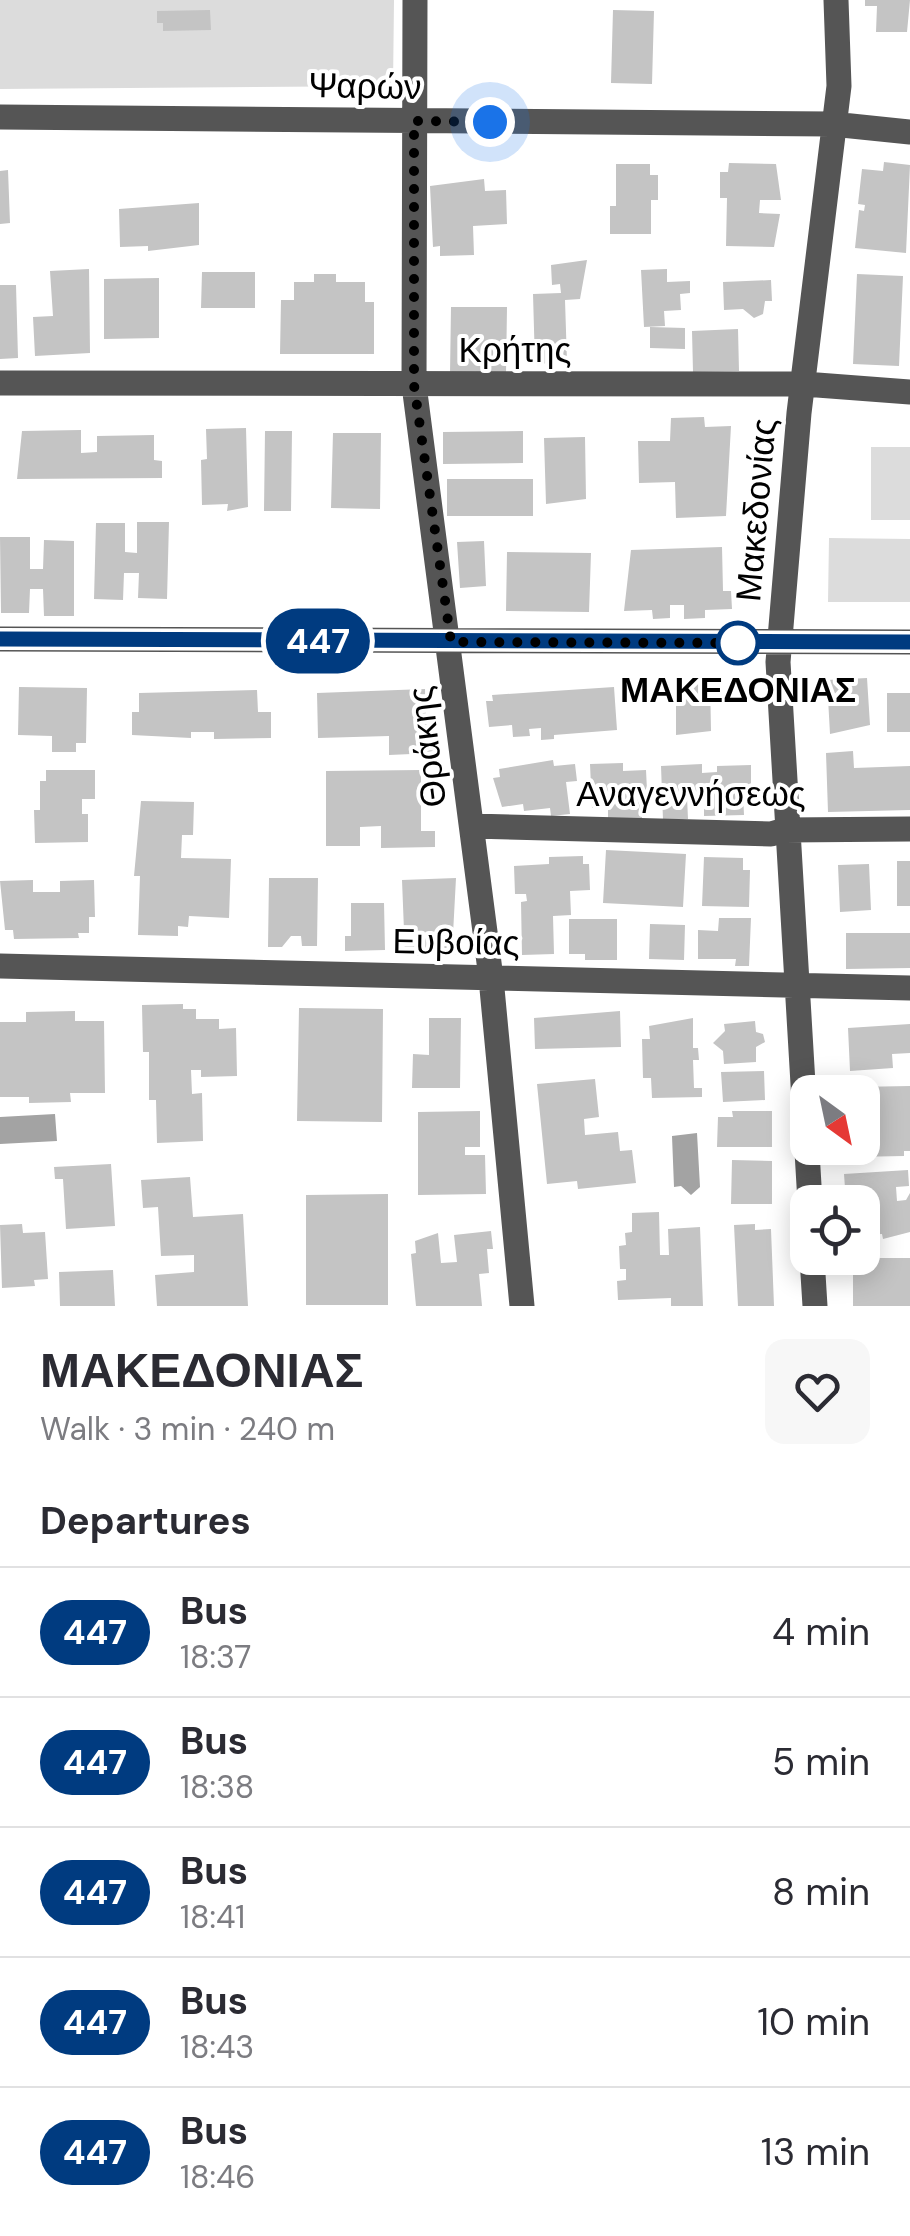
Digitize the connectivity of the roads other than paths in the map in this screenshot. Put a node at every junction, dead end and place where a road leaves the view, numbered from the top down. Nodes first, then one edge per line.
1 (415, 0) edge
2 (822, 0) edge
3 (836, 0) edge
4 (0, 118) edge
5 (414, 121) junction
6 (832, 124) junction
7 (910, 132) edge
8 (0, 383) edge
9 (804, 384) junction
10 (414, 385) junction
11 (910, 392) edge
12 (0, 639) edge
13 (451, 642) junction
14 (780, 642) junction
15 (910, 642) edge
16 (472, 826) junction
17 (910, 829) edge
18 (786, 830) junction
19 (0, 966) edge
20 (491, 978) junction
21 (799, 986) junction
22 (910, 988) edge
23 (809, 1185) edge
24 (813, 1275) edge
25 (522, 1306) edge
26 (815, 1306) edge

1 - 5 street, Θράκης
2 - 6 street, Μακεδονίας
3 - 6 street, Μακεδονίας
4 - 5 street, Ψαρών
5 - 6 street, Ψαρών
5 - 10 street, Θράκης
6 - 7 street, Ψαρών
6 - 9 street, Μακεδονίας
8 - 10 street, Κρήτης
9 - 10 street, Κρήτης
9 - 11 street, Κρήτης
9 - 14 street, Μακεδονίας
10 - 13 street, Θράκης
12 - 13 street
13 - 14 street
13 - 16 street, Θράκης
14 - 15 street
14 - 18 street, Μακεδονίας
16 - 18 street, Αναγεννήσεως
16 - 20 street, Θράκης
17 - 18 street, Αναγεννήσεως
18 - 21 street, Μακεδονίας
19 - 20 street, Ευβοίας
20 - 21 street, Ευβοίας
20 - 25 street, Θράκης
21 - 22 street, Ευβοίας
21 - 23 street, Μακεδονίας
24 - 26 street

